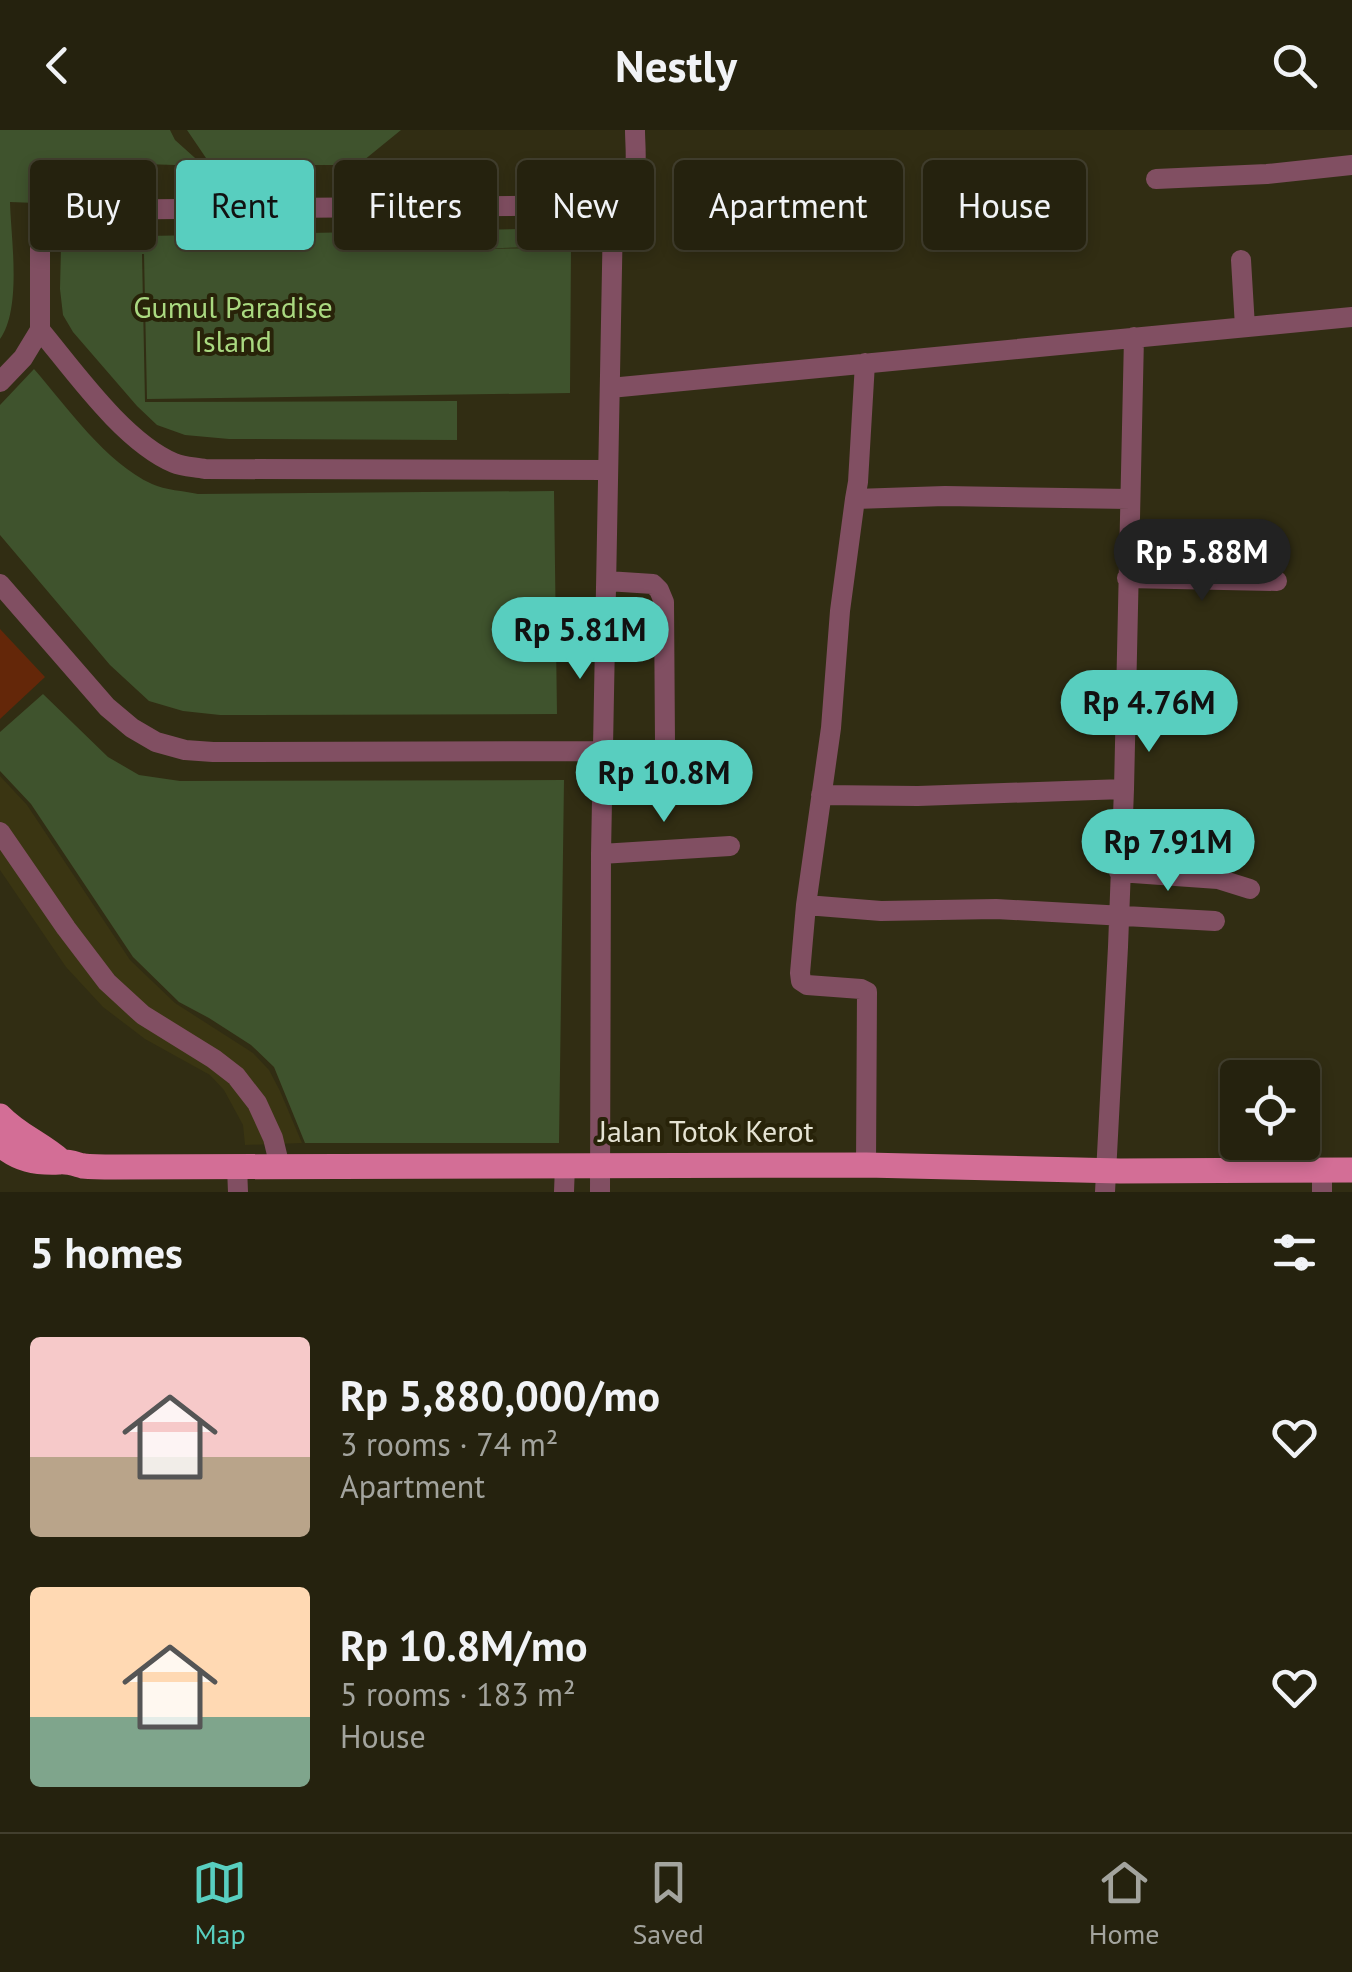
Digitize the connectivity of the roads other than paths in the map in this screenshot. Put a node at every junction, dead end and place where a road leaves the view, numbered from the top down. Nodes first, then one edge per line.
1 (635, 130) edge
2 (635, 160) edge
3 (1352, 165) edge
4 (1156, 179) dead end
5 (517, 206) edge
6 (612, 250) edge
7 (1241, 260) dead end
8 (1352, 317) edge
9 (1245, 326) junction
10 (40, 330) junction
11 (1134, 336) junction
12 (865, 363) junction
13 (0, 382) edge
14 (610, 388) junction
15 (608, 470) junction
16 (855, 499) junction
17 (1130, 500) junction
18 (1127, 578) junction
19 (607, 581) junction
20 (1277, 581) dead end
21 (0, 584) edge
22 (665, 743) dead end
23 (603, 751) junction
24 (1124, 789) junction
25 (821, 795) junction
26 (0, 832) edge
27 (730, 846) dead end
28 (601, 854) junction
29 (1120, 872) junction
30 (1250, 890) dead end
31 (806, 905) junction
32 (1119, 918) junction
33 (1216, 921) dead end
34 (0, 1116) edge
35 (0, 1144) edge
36 (60, 1161) junction
37 (565, 1165) junction
38 (599, 1165) junction
39 (866, 1165) junction
40 (280, 1167) junction
41 (1352, 1170) edge
42 (238, 1179) edge
43 (1106, 1181) edge
44 (1322, 1181) edge
45 (564, 1192) edge
46 (600, 1192) edge

1 - 2 street
3 - 4 street
5 - 10 street
6 - 14 street
7 - 9 street
8 - 9 street
9 - 11 street
10 - 13 street
10 - 15 street
11 - 12 street
11 - 17 street
12 - 14 street
12 - 16 street
14 - 15 street
15 - 19 street
16 - 17 street
16 - 25 street
17 - 18 street
18 - 20 street
18 - 24 street
19 - 22 street
19 - 23 street
21 - 23 street
23 - 28 street
24 - 25 street
24 - 29 street
25 - 31 street
26 - 40 street
27 - 28 street
28 - 38 street
29 - 30 street
29 - 32 street
31 - 32 street
31 - 39 street
32 - 33 street
32 - 43 street
34 - 36 main road, Jalan Totok Kerot
35 - 36 main road, Jalan Totok Kerot
36 - 42 main road, Jalan Totok Kerot
37 - 38 main road, Jalan Totok Kerot
37 - 40 main road, Jalan Totok Kerot
37 - 45 street
38 - 39 main road, Jalan Totok Kerot
38 - 46 street
39 - 43 main road, Jalan Totok Kerot
40 - 42 main road, Jalan Totok Kerot
41 - 44 main road, Jalan Totok Kerot
43 - 44 main road, Jalan Totok Kerot

